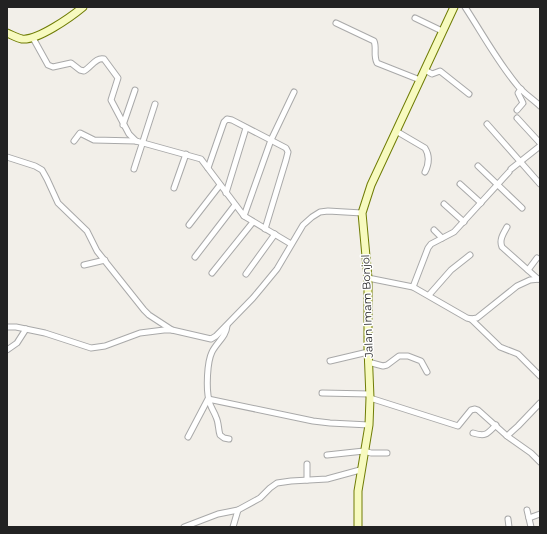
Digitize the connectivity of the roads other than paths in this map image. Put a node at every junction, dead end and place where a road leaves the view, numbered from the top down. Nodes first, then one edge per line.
1 (452, 7) edge
2 (465, 7) edge
3 (79, 8) edge
4 (415, 18) dead end
5 (336, 23) dead end
6 (442, 31) junction
7 (7, 33) edge
8 (33, 38) junction
9 (425, 70) junction
10 (420, 80) junction
11 (521, 89) junction
12 (135, 90) dead end
13 (294, 92) dead end
14 (469, 94) dead end
15 (155, 104) dead end
16 (540, 106) edge
17 (517, 110) dead end
18 (517, 118) dead end
19 (487, 124) dead end
20 (123, 125) junction
21 (246, 128) junction
22 (396, 131) junction
23 (271, 140) junction
24 (74, 141) dead end
25 (136, 141) junction
26 (143, 142) junction
27 (540, 144) edge
28 (186, 154) junction
29 (7, 157) edge
30 (520, 161) junction
31 (478, 166) dead end
32 (208, 168) junction
33 (134, 169) dead end
34 (425, 172) dead end
35 (460, 184) dead end
36 (540, 184) edge
37 (220, 185) junction
38 (498, 185) junction
39 (174, 188) dead end
40 (226, 193) junction
41 (481, 203) junction
42 (444, 204) dead end
43 (235, 205) junction
44 (522, 208) dead end
45 (362, 213) junction
46 (244, 216) junction
47 (253, 222) junction
48 (464, 222) junction
49 (189, 225) dead end
50 (507, 228) dead end
51 (265, 229) junction
52 (434, 230) dead end
53 (274, 234) junction
54 (442, 238) junction
55 (291, 244) junction
56 (470, 255) dead end
57 (195, 257) dead end
58 (537, 258) dead end
59 (105, 260) junction
60 (84, 265) dead end
61 (528, 270) junction
62 (212, 273) dead end
63 (246, 274) dead end
64 (368, 278) junction
65 (539, 279) edge
66 (413, 287) junction
67 (429, 295) junction
68 (471, 319) junction
69 (227, 326) junction
70 (7, 327) edge
71 (26, 329) junction
72 (172, 330) junction
73 (7, 350) edge
74 (368, 352) junction
75 (330, 361) dead end
76 (368, 362) junction
77 (427, 372) dead end
78 (540, 376) edge
79 (322, 393) dead end
80 (370, 396) junction
81 (208, 399) junction
82 (540, 403) edge
83 (369, 425) junction
84 (496, 425) junction
85 (473, 433) dead end
86 (507, 436) junction
87 (188, 437) dead end
88 (229, 439) dead end
89 (364, 451) junction
90 (387, 453) dead end
91 (327, 455) dead end
92 (540, 462) edge
93 (307, 464) dead end
94 (360, 470) junction
95 (307, 480) junction
96 (238, 510) junction
97 (527, 510) dead end
98 (540, 514) edge
99 (529, 518) junction
100 (508, 519) dead end
101 (192, 526) edge
102 (184, 527) edge
103 (233, 527) edge
104 (358, 527) edge
105 (509, 527) edge
106 (531, 527) edge

1 - 6 main road, Jalan Imam Bonjol
2 - 11 street
3 - 8 main road
4 - 6 street
5 - 10 street
6 - 9 main road, Jalan Imam Bonjol
7 - 8 main road
8 - 20 street
9 - 10 main road, Jalan Imam Bonjol
9 - 14 street
10 - 22 main road, Jalan Imam Bonjol
11 - 16 street
11 - 17 street
12 - 20 street
13 - 23 street
15 - 26 street
18 - 27 street
19 - 30 street
20 - 25 street
21 - 23 street
21 - 32 street
21 - 40 street
22 - 34 street
22 - 45 main road, Jalan Imam Bonjol
23 - 46 street
23 - 51 street
24 - 25 street
25 - 26 street
26 - 28 street
26 - 33 street
27 - 30 street
28 - 32 street
28 - 39 street
29 - 59 street
30 - 36 street
30 - 38 street
31 - 38 street
32 - 37 street
35 - 41 street
37 - 40 street
37 - 49 street
38 - 41 street
38 - 44 street
40 - 43 street
41 - 48 street
42 - 48 street
43 - 46 street
43 - 57 street
45 - 55 street
45 - 64 main road, Jalan Imam Bonjol
46 - 47 street
47 - 51 street
47 - 62 street
48 - 54 street
50 - 61 street
51 - 53 street
52 - 54 street
53 - 55 street
53 - 63 street
54 - 66 street
55 - 69 street
56 - 67 street
58 - 61 street
59 - 60 street
59 - 72 street
61 - 65 street
64 - 66 street
64 - 74 main road, Jalan Imam Bonjol
65 - 68 street
66 - 67 street
67 - 68 street
68 - 78 street
69 - 72 street
69 - 81 street
70 - 71 street
71 - 72 street
71 - 73 street
74 - 75 street
74 - 76 main road, Jalan Imam Bonjol
76 - 77 street
76 - 80 main road, Jalan Imam Bonjol
79 - 80 street
80 - 83 main road, Jalan Imam Bonjol
80 - 84 street
81 - 83 street
81 - 87 street
81 - 88 street
82 - 86 street
83 - 89 main road, Jalan Imam Bonjol
84 - 85 street
84 - 86 street
86 - 92 street
89 - 90 street
89 - 91 street
89 - 94 main road, Jalan Imam Bonjol
93 - 95 street
94 - 95 street
94 - 104 main road, Jalan Imam Bonjol
95 - 96 street
96 - 101 street
96 - 103 street
97 - 99 street
98 - 99 street
99 - 106 street
100 - 105 street
101 - 102 street

